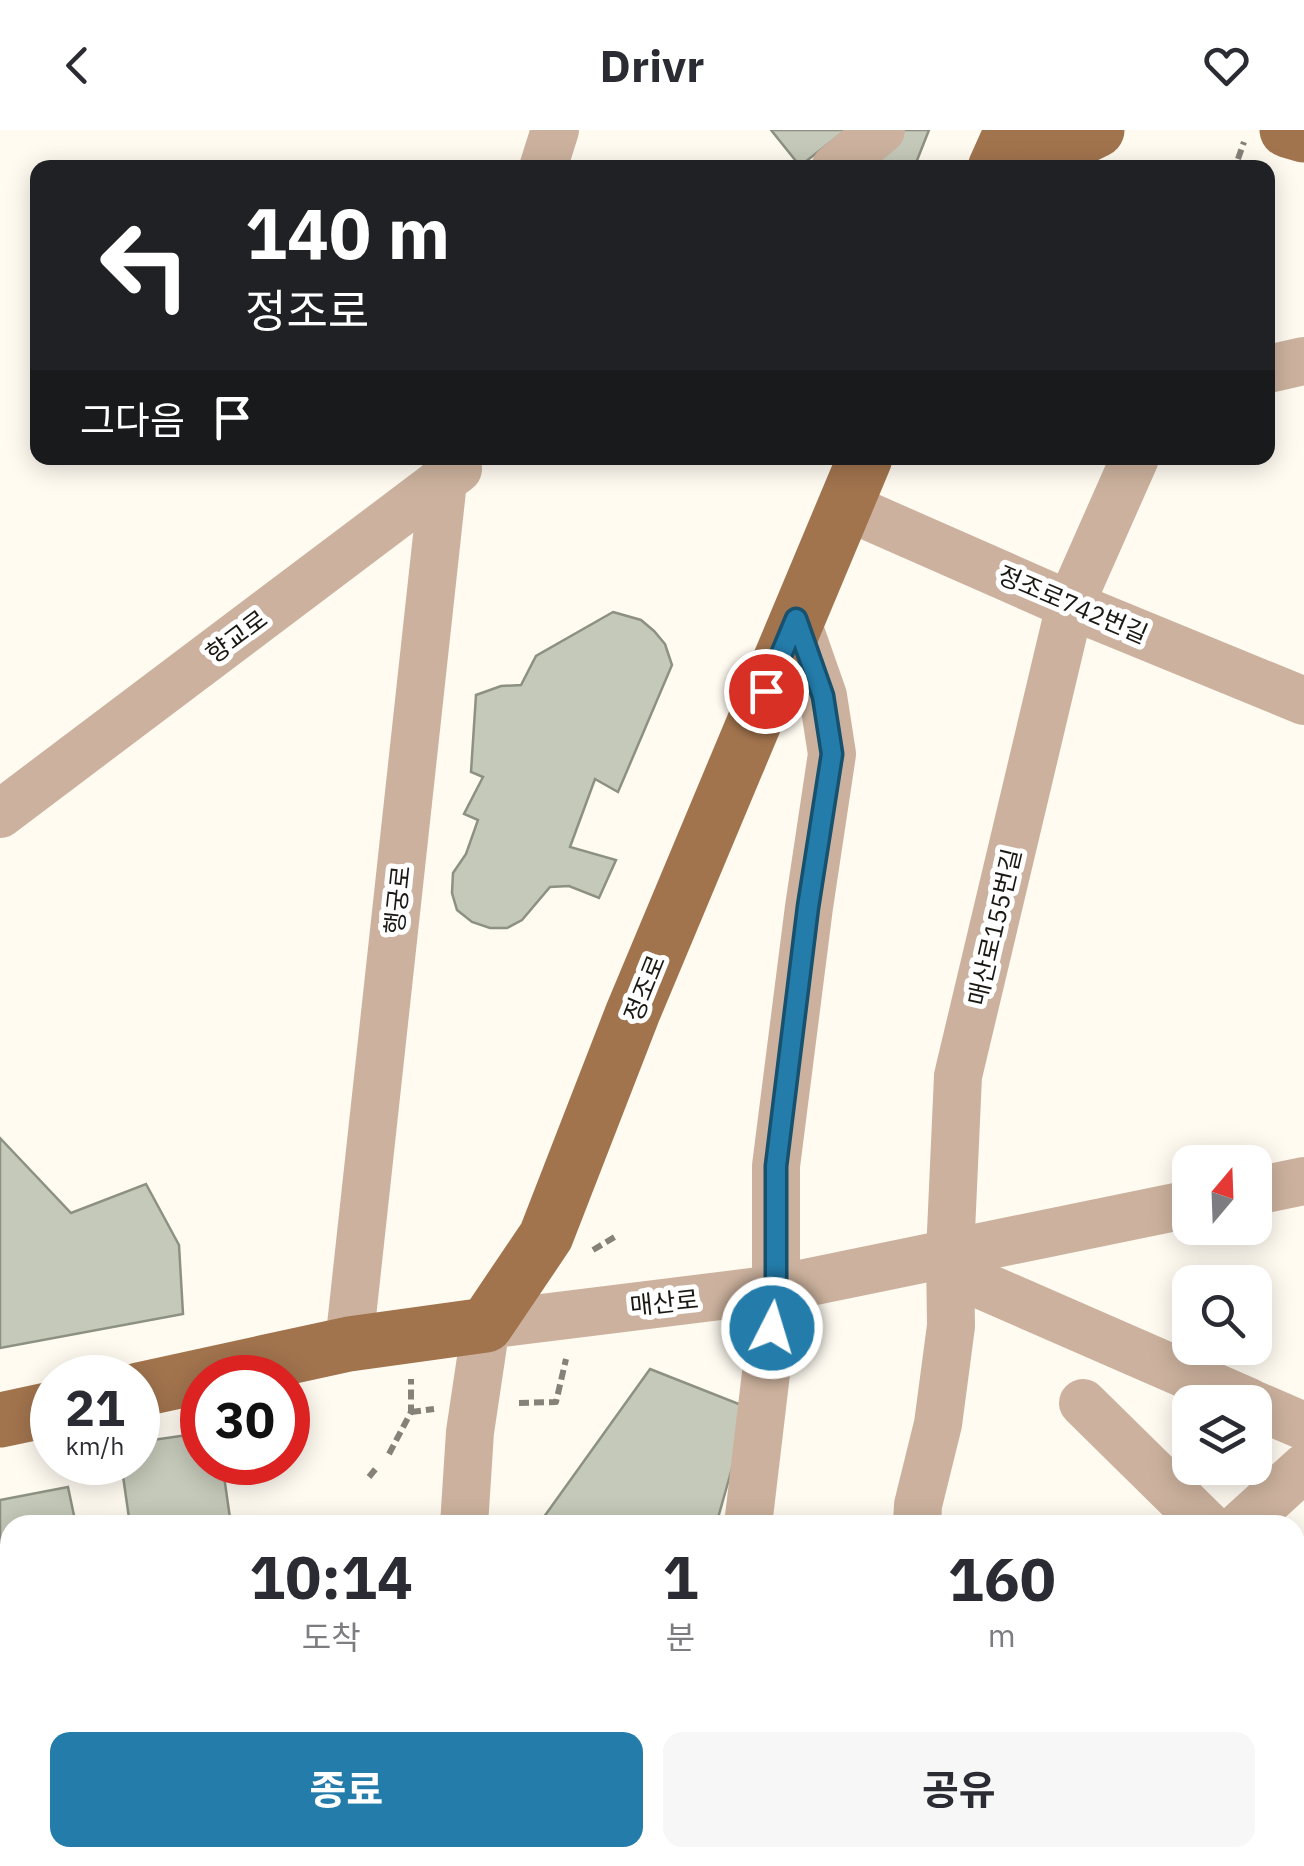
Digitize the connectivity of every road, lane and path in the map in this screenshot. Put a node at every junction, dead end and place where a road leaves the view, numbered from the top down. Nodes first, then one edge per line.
1 (555, 130) edge
2 (882, 130) edge
3 (1012, 130) edge
4 (1097, 130) edge
5 (1277, 133) edge
6 (1304, 135) edge
7 (1238, 159) dead end
8 (546, 160) edge
9 (844, 160) edge
10 (999, 160) edge
11 (1042, 160) edge
12 (1304, 361) edge
13 (1275, 367) edge
14 (455, 465) edge
15 (1132, 465) edge
16 (854, 481) edge
17 (1070, 605) junction
18 (796, 619) junction
19 (1304, 701) edge
20 (0, 814) edge
21 (1304, 1180) edge
22 (1272, 1187) edge
23 (1172, 1208) edge
24 (618, 1235) dead end
25 (597, 1252) dead end
26 (950, 1254) junction
27 (776, 1290) junction
28 (486, 1325) junction
29 (349, 1344) junction
30 (566, 1359) dead end
31 (411, 1379) dead end
32 (160, 1385) edge
33 (1208, 1385) edge
34 (1083, 1402) dead end
35 (519, 1403) dead end
36 (434, 1409) dead end
37 (411, 1412) junction
38 (1272, 1412) edge
39 (30, 1414) edge
40 (0, 1420) edge
41 (1304, 1426) edge
42 (389, 1454) dead end
43 (378, 1466) dead end
44 (1304, 1468) edge
45 (369, 1476) dead end
46 (465, 1515) edge
47 (749, 1515) edge
48 (918, 1515) edge
49 (1197, 1515) edge
50 (1252, 1515) edge

1 - 8 street
2 - 9 street
3 - 10 main road
4 - 11 main road
5 - 6 main road
5 - 7 path
12 - 13 street
14 - 20 street, 향교로
14 - 29 street, 행궁로
15 - 17 street, 매산로155번길
16 - 17 street, 정조로742번길
16 - 18 main road, 정조로
17 - 19 street, 정조로742번길
17 - 26 street, 매산로155번길
18 - 27 street
18 - 28 main road, 정조로
21 - 22 street
23 - 26 street, 매산로
24 - 25 path
26 - 27 street, 매산로
26 - 33 street
26 - 48 street, 매산로155번길
27 - 28 street, 매산로
27 - 47 street
28 - 29 main road, 매산로
28 - 46 street, 정조로
29 - 32 main road, 매산로
30 - 35 path
31 - 37 path
34 - 49 street
36 - 37 path
37 - 42 path
38 - 41 street
39 - 40 main road
43 - 45 path
44 - 50 street

